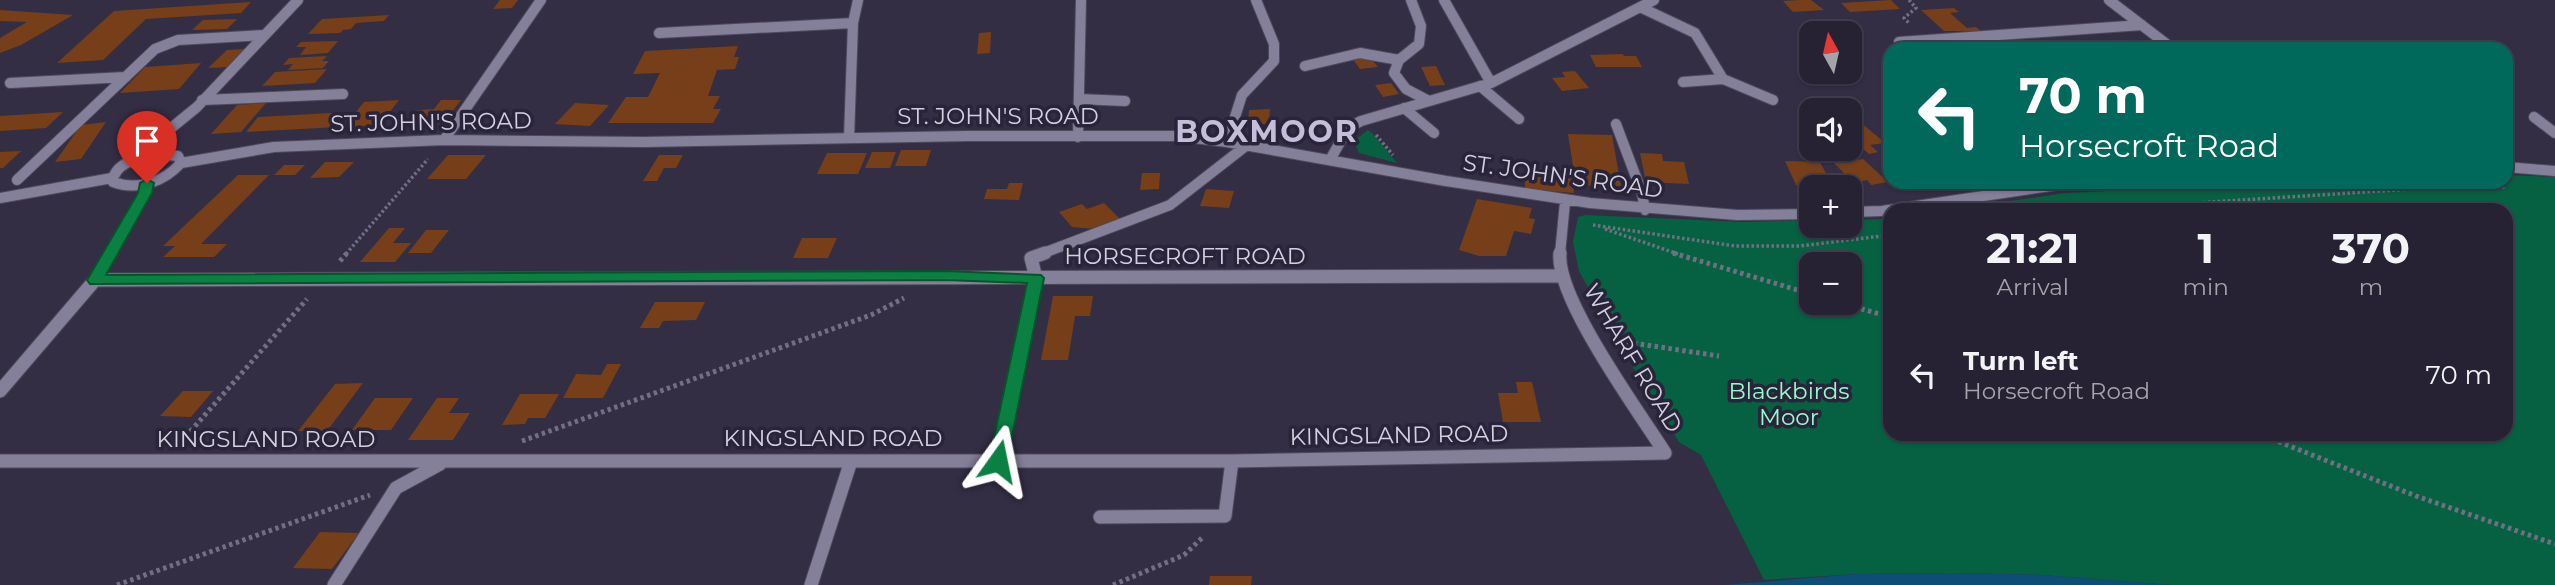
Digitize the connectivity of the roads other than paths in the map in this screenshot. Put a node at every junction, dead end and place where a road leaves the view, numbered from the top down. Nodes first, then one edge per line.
1 (298, 0) edge
2 (541, 0) edge
3 (858, 0) edge
4 (1081, 0) edge
5 (1256, 0) edge
6 (1411, 0) edge
7 (1444, 0) edge
8 (1654, 0) edge
9 (2109, 0) edge
10 (1640, 7) junction
11 (853, 23) junction
12 (2142, 25) junction
13 (659, 33) dead end
14 (265, 35) junction
15 (1909, 42) edge
16 (2164, 42) edge
17 (1399, 60) junction
18 (1305, 66) dead end
19 (126, 77) junction
20 (1723, 79) junction
21 (1683, 82) dead end
22 (10, 83) dead end
23 (1486, 84) junction
24 (343, 94) dead end
25 (1079, 99) junction
26 (202, 100) junction
27 (1427, 100) junction
28 (1773, 100) dead end
29 (1125, 101) dead end
30 (1404, 108) junction
31 (2534, 117) dead end
32 (1519, 120) dead end
33 (1616, 124) dead end
34 (1434, 133) dead end
35 (2555, 133) edge
36 (1078, 136) junction
37 (849, 138) junction
38 (444, 140) junction
39 (1227, 142) junction
40 (1247, 145) junction
41 (146, 156) junction
42 (1330, 160) junction
43 (181, 163) junction
44 (2513, 167) edge
45 (2555, 170) edge
46 (111, 178) junction
47 (17, 180) dead end
48 (147, 183) junction
49 (2030, 189) edge
50 (0, 198) edge
51 (1565, 202) junction
52 (1936, 203) edge
53 (1645, 210) junction
54 (1883, 211) edge
55 (1862, 212) edge
56 (1799, 214) edge
57 (1561, 276) junction
58 (1036, 278) junction
59 (95, 280) junction
60 (0, 391) edge
61 (1665, 453) joint
62 (0, 461) edge
63 (851, 461) junction
64 (998, 461) junction
65 (1232, 461) junction
66 (443, 462) junction
67 (1100, 517) dead end
68 (334, 585) edge
69 (811, 585) edge

1 - 14 street
2 - 38 street
3 - 11 street
4 - 25 street
5 - 39 street
6 - 17 street
7 - 23 street
8 - 10 street
9 - 12 street
10 - 20 street
10 - 23 street
11 - 13 street
11 - 37 street
12 - 15 street
12 - 16 street
14 - 19 street
14 - 26 street
17 - 18 street
17 - 27 street
19 - 22 street
19 - 47 street
20 - 21 street
20 - 28 street
23 - 27 street
23 - 32 street
24 - 26 street
25 - 29 street
25 - 36 street
26 - 41 street
27 - 30 street
30 - 34 street
30 - 42 street
31 - 35 street
33 - 53 street
36 - 37 street, ST. JOHN'S ROAD
36 - 39 street, ST. JOHN'S ROAD
37 - 38 street, ST. JOHN'S ROAD
38 - 43 street, ST. JOHN'S ROAD
39 - 40 street, ST. JOHN'S ROAD
40 - 42 street, ST. JOHN'S ROAD
40 - 58 street
41 - 43 street
41 - 46 street
42 - 51 street, ST. JOHN'S ROAD
43 - 48 street
44 - 45 street
46 - 48 street
46 - 50 street
48 - 59 street
49 - 52 street
51 - 53 street, ST. JOHN'S ROAD
51 - 57 street, WHARF ROAD
53 - 56 street, ST. JOHN'S ROAD
54 - 55 street
57 - 58 street, HORSECROFT ROAD
57 - 61 street, WHARF ROAD
58 - 59 street, HORSECROFT ROAD
58 - 64 street
59 - 60 street
61 - 65 street, KINGSLAND ROAD
62 - 66 street, KINGSLAND ROAD
63 - 64 street, KINGSLAND ROAD
63 - 66 street, KINGSLAND ROAD
63 - 69 street
64 - 65 street, KINGSLAND ROAD
65 - 67 street
66 - 68 street

